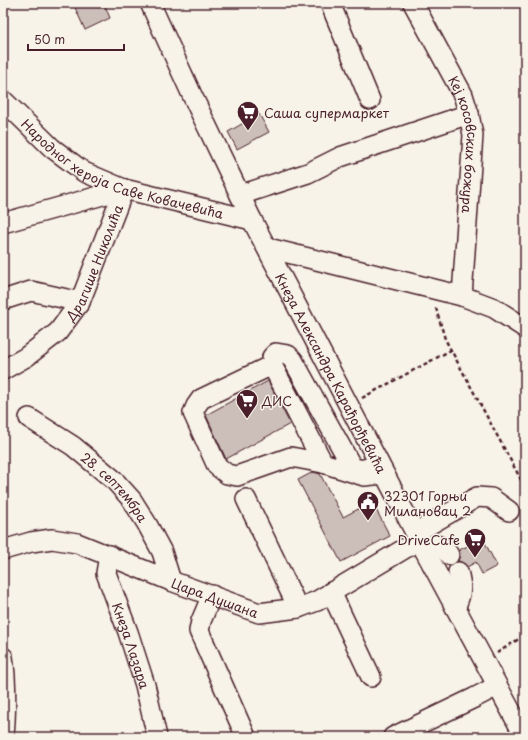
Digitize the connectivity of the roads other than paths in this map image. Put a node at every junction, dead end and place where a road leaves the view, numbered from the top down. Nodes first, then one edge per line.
1 (150, 3) edge
2 (330, 3) edge
3 (413, 3) edge
4 (3, 100) edge
5 (370, 100) dead end
6 (469, 114) junction
7 (124, 189) junction
8 (240, 195) junction
9 (252, 220) junction
10 (3, 222) edge
11 (268, 248) junction
12 (462, 296) junction
13 (3, 300) edge
14 (80, 302) junction
15 (525, 328) edge
16 (272, 365) junction
17 (3, 370) edge
18 (29, 418) dead end
19 (323, 463) junction
20 (382, 469) junction
21 (246, 499) dead end
22 (508, 511) dead end
23 (419, 540) junction
24 (3, 550) edge
25 (109, 555) junction
26 (449, 555) dead end
27 (458, 572) dead end
28 (171, 581) junction
29 (331, 592) junction
30 (212, 595) junction
31 (455, 607) junction
32 (298, 608) junction
33 (3, 657) edge
34 (371, 677) dead end
35 (497, 686) junction
36 (4, 737) edge
37 (157, 737) edge
38 (246, 737) edge
39 (393, 737) edge
40 (525, 737) edge

1 - 8 street, Кнеза Александра Карађорђевића
2 - 5 street
3 - 6 street, Кеј косовских божура
4 - 7 street, Народног хероја Саве Ковачевића
6 - 8 street
6 - 12 street, Кеј косовских божура
7 - 9 street, Народног хероја Саве Ковачевића
7 - 10 street
7 - 14 street, Драгише Николића
8 - 9 street, Кнеза Александра Карађорђевића
9 - 11 street, Кнеза Александра Карађорђевића
11 - 12 street
11 - 20 street, Кнеза Александра Карађорђевића
12 - 15 street
13 - 14 street
14 - 17 street, Драгише Николића
16 - 19 street
16 - 19 street
16 - 20 street
18 - 28 street, 28. септембра
19 - 20 street
20 - 23 street, Кнеза Александра Карађорђевића
21 - 32 street
22 - 23 street, Цара Душана
23 - 26 street
23 - 29 street, Цара Душана
23 - 31 street, Кнеза Александра Карађорђевића
24 - 25 street, Цара Душана
25 - 28 street, Цара Душана
25 - 37 street, Кнеза Лазара
27 - 31 street
28 - 30 street, Цара Душана
29 - 32 street, Цара Душана
29 - 34 street
30 - 32 street, Цара Душана
30 - 38 street
31 - 35 street, Кнеза Александра Карађорђевића
33 - 36 street
35 - 39 street
35 - 40 street, Кнеза Александра Карађорђевића

